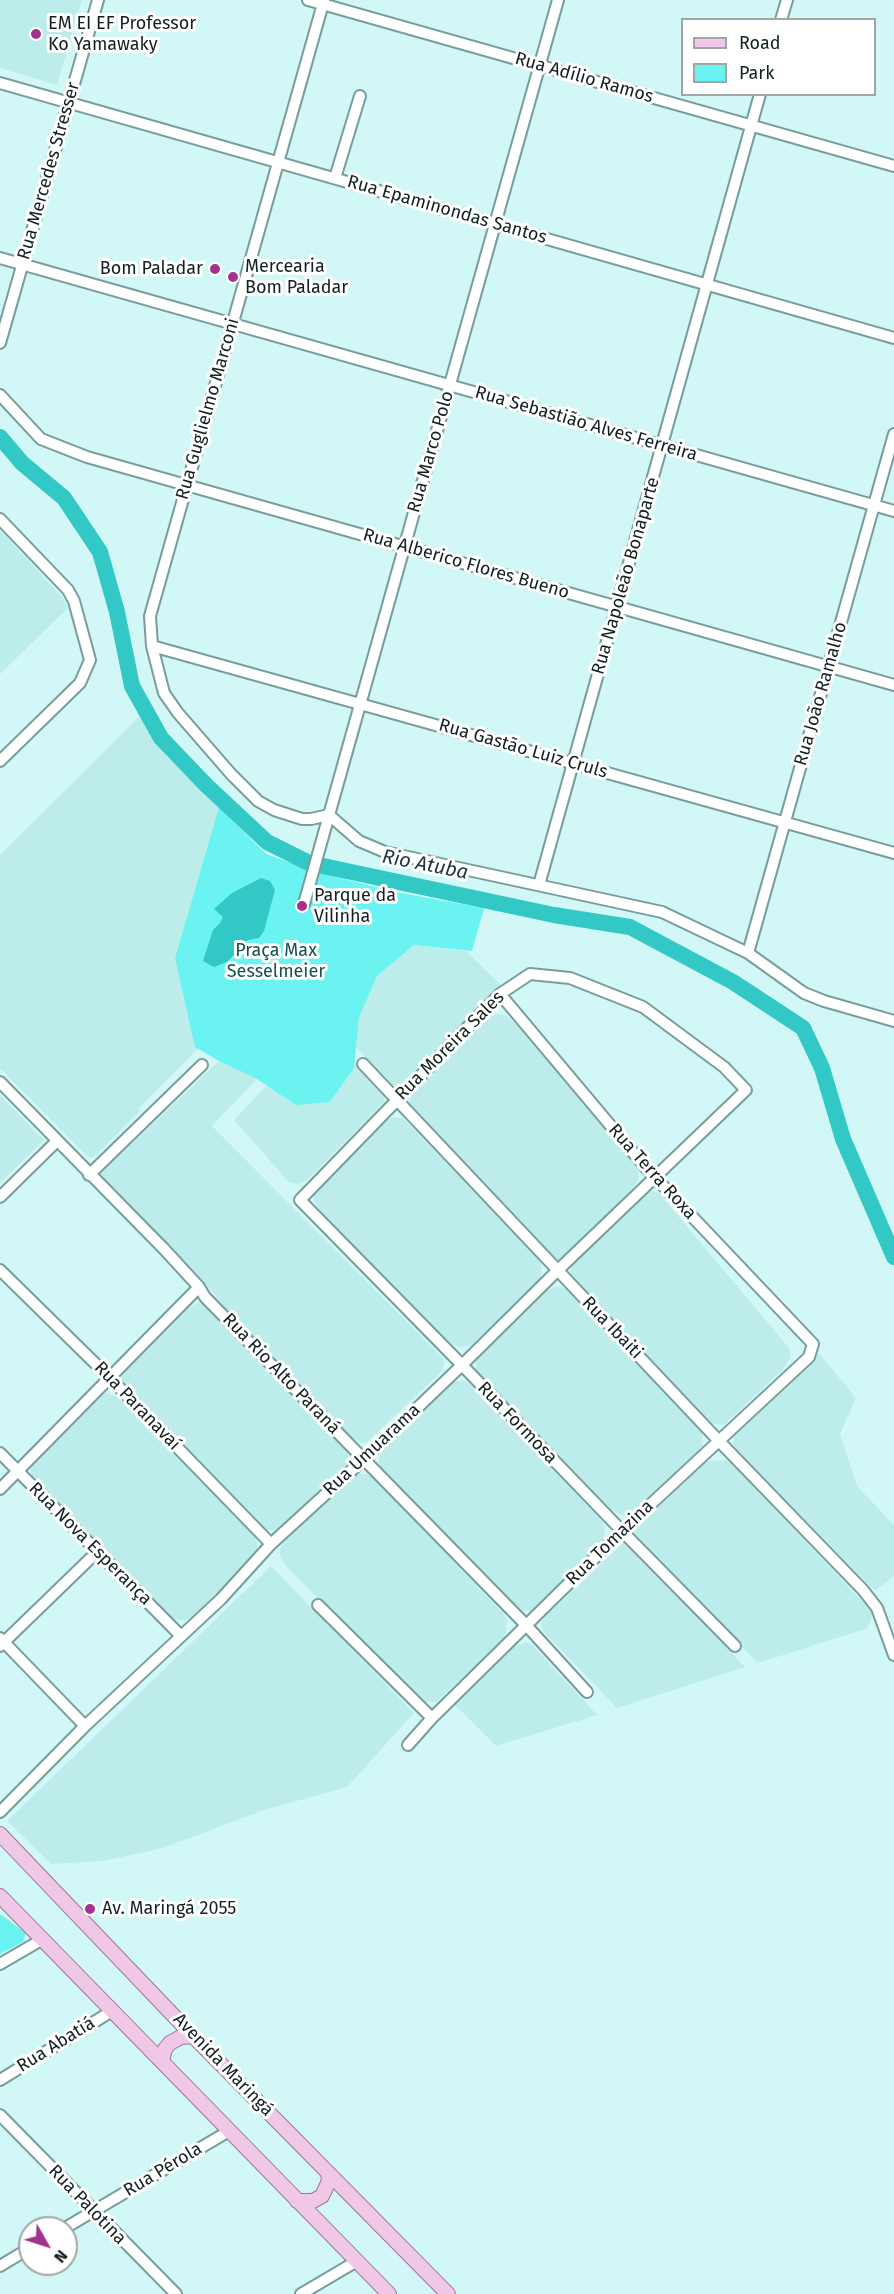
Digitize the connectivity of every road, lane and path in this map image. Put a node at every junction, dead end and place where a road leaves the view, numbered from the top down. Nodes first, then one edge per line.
1 (98, 0) edge
2 (308, 0) edge
3 (558, 0) edge
4 (787, 0) edge
5 (323, 2) edge
6 (782, 18) edge
7 (540, 66) junction
8 (0, 83) edge
9 (360, 96) dead end
10 (759, 96) edge
11 (69, 102) junction
12 (751, 126) junction
13 (278, 162) junction
14 (894, 166) edge
15 (335, 178) junction
16 (495, 224) junction
17 (0, 258) edge
18 (22, 264) junction
19 (707, 285) junction
20 (232, 324) junction
21 (894, 338) edge
22 (0, 343) edge
23 (450, 385) junction
24 (0, 395) edge
25 (894, 434) edge
26 (662, 445) junction
27 (186, 485) junction
28 (874, 505) junction
29 (894, 511) edge
30 (0, 519) edge
31 (404, 547) junction
32 (617, 606) junction
33 (152, 646) junction
34 (829, 666) junction
35 (894, 685) edge
36 (360, 704) junction
37 (0, 761) edge
38 (573, 763) junction
39 (329, 815) junction
40 (785, 822) junction
41 (894, 853) edge
42 (539, 885) junction
43 (303, 904) dead end
44 (748, 953) junction
45 (500, 994) junction
46 (894, 1022) edge
47 (363, 1064) dead end
48 (201, 1065) dead end
49 (0, 1082) edge
50 (746, 1090) joint
51 (396, 1100) junction
52 (57, 1142) junction
53 (89, 1175) junction
54 (655, 1178) junction
55 (0, 1197) edge
56 (300, 1200) joint
57 (0, 1269) edge
58 (557, 1270) junction
59 (199, 1287) junction
60 (813, 1344) joint
61 (462, 1365) junction
62 (110, 1377) junction
63 (718, 1440) junction
64 (0, 1453) edge
65 (364, 1459) junction
66 (18, 1471) junction
67 (0, 1489) edge
68 (622, 1531) junction
69 (271, 1544) junction
70 (98, 1551) junction
71 (318, 1605) dead end
72 (526, 1625) junction
73 (181, 1636) junction
74 (1, 1642) edge
75 (735, 1646) dead end
76 (894, 1655) edge
77 (587, 1692) dead end
78 (432, 1718) junction
79 (85, 1726) junction
80 (408, 1745) dead end
81 (0, 1812) edge
82 (0, 1834) edge
83 (0, 1896) edge
84 (43, 1939) junction
85 (0, 1964) edge
86 (112, 2011) junction
87 (193, 2036) junction
88 (162, 2061) junction
89 (0, 2080) edge
90 (0, 2115) edge
91 (229, 2131) junction
92 (328, 2173) junction
93 (297, 2201) junction
94 (93, 2212) junction
95 (78, 2221) edge
96 (18, 2255) edge
97 (357, 2261) junction
98 (0, 2266) edge
99 (176, 2294) edge
100 (301, 2294) edge
101 (389, 2294) edge
102 (448, 2294) edge

1 - 11 street, Rua Mercedes Stresser
2 - 5 street, Rua Adílio Ramos
3 - 7 street, Rua Marco Polo
4 - 6 street
5 - 7 street, Rua Adílio Ramos
5 - 13 street, Rua Guglielmo Marconi
7 - 12 street, Rua Adílio Ramos
7 - 16 street, Rua Marco Polo
8 - 11 street, Rua Epaminondas Santos
9 - 15 street
10 - 12 street, Rua Napoleão Bonaparte
11 - 13 street, Rua Epaminondas Santos
11 - 18 street, Rua Mercedes Stresser
12 - 14 street, Rua Adílio Ramos
12 - 19 street, Rua Napoleão Bonaparte
13 - 15 street, Rua Epaminondas Santos
13 - 20 street, Rua Guglielmo Marconi
15 - 16 street, Rua Epaminondas Santos
16 - 19 street, Rua Epaminondas Santos
16 - 23 street, Rua Marco Polo
17 - 18 street, Rua Sebastião Alves Ferreira
18 - 20 street, Rua Sebastião Alves Ferreira
18 - 22 street, Rua Mercedes Stresser
19 - 21 street, Rua Epaminondas Santos
19 - 26 street, Rua Napoleão Bonaparte
20 - 23 street, Rua Sebastião Alves Ferreira
20 - 27 street, Rua Guglielmo Marconi
23 - 26 street, Rua Sebastião Alves Ferreira
23 - 31 street, Rua Marco Polo
24 - 27 street, Rua Alberico Flores Bueno
25 - 28 street, Rua João Ramalho
26 - 28 street, Rua Sebastião Alves Ferreira
26 - 32 street, Rua Napoleão Bonaparte
27 - 31 street, Rua Alberico Flores Bueno
27 - 33 street, Rua Guglielmo Marconi
28 - 29 street, Rua Sebastião Alves Ferreira
28 - 34 street, Rua João Ramalho
30 - 37 street
31 - 32 street, Rua Alberico Flores Bueno
31 - 36 street, Rua Marco Polo
32 - 34 street, Rua Alberico Flores Bueno
32 - 38 street, Rua Napoleão Bonaparte
33 - 36 street, Rua Gastão Luiz Cruls
33 - 39 street, Rua Guglielmo Marconi
34 - 35 street, Rua Alberico Flores Bueno
34 - 40 street, Rua João Ramalho
36 - 38 street, Rua Gastão Luiz Cruls
36 - 39 street, Rua Marco Polo
38 - 40 street, Rua Gastão Luiz Cruls
38 - 42 street, Rua Napoleão Bonaparte
39 - 42 street
39 - 43 street, Rua Marco Polo
40 - 41 street, Rua Gastão Luiz Cruls
40 - 44 street, Rua João Ramalho
42 - 44 street
44 - 46 street
45 - 50 street, Rua Moreira Sales
45 - 51 street, Rua Moreira Sales
45 - 54 street, Rua Terra Roxa
47 - 51 street, Rua Ibaiti
48 - 53 street
49 - 52 street, Rua Rio Alto Paraná
50 - 54 street, Rua Umuarama
51 - 56 street, Rua Moreira Sales
51 - 58 street, Rua Ibaiti
52 - 53 street, Rua Rio Alto Paraná
52 - 55 street
53 - 59 street, Rua Rio Alto Paraná
54 - 58 street, Rua Umuarama
54 - 60 street, Rua Terra Roxa
56 - 61 street, Rua Formosa
57 - 62 street, Rua Paranavaí
58 - 61 street, Rua Umuarama
58 - 63 street, Rua Ibaiti
59 - 62 street
59 - 65 street, Rua Rio Alto Paraná
60 - 63 street, Rua Tomazina
61 - 65 street, Rua Umuarama
61 - 68 street, Rua Formosa
62 - 66 street
62 - 69 street, Rua Paranavaí
63 - 68 street, Rua Tomazina
63 - 76 street, Rua Ibaiti
64 - 66 street, Rua Nova Esperança
65 - 69 street, Rua Umuarama
65 - 72 street, Rua Rio Alto Paraná
66 - 67 street
66 - 70 street, Rua Nova Esperança
68 - 72 street, Rua Tomazina
68 - 75 street, Rua Formosa
69 - 73 street, Rua Umuarama
70 - 73 street, Rua Nova Esperança
70 - 74 street
71 - 78 street
72 - 77 street, Rua Rio Alto Paraná
72 - 78 street, Rua Tomazina
73 - 79 street, Rua Umuarama
74 - 79 street
78 - 80 street, Rua Tomazina
79 - 81 street, Rua Umuarama
82 - 87 main road, Avenida Maringá
83 - 84 main road
84 - 85 street
84 - 86 main road
86 - 88 main road
86 - 89 street, Rua Abatiá
87 - 88 main road
87 - 92 main road, Avenida Maringá
88 - 91 main road
90 - 94 street, Rua Palotina
91 - 93 main road
91 - 94 street, Rua Pérola
92 - 93 main road
92 - 102 main road, Avenida Maringá
93 - 97 main road
94 - 95 street, Rua Pérola
94 - 99 street, Rua Palotina
96 - 98 street
97 - 100 street
97 - 101 main road

